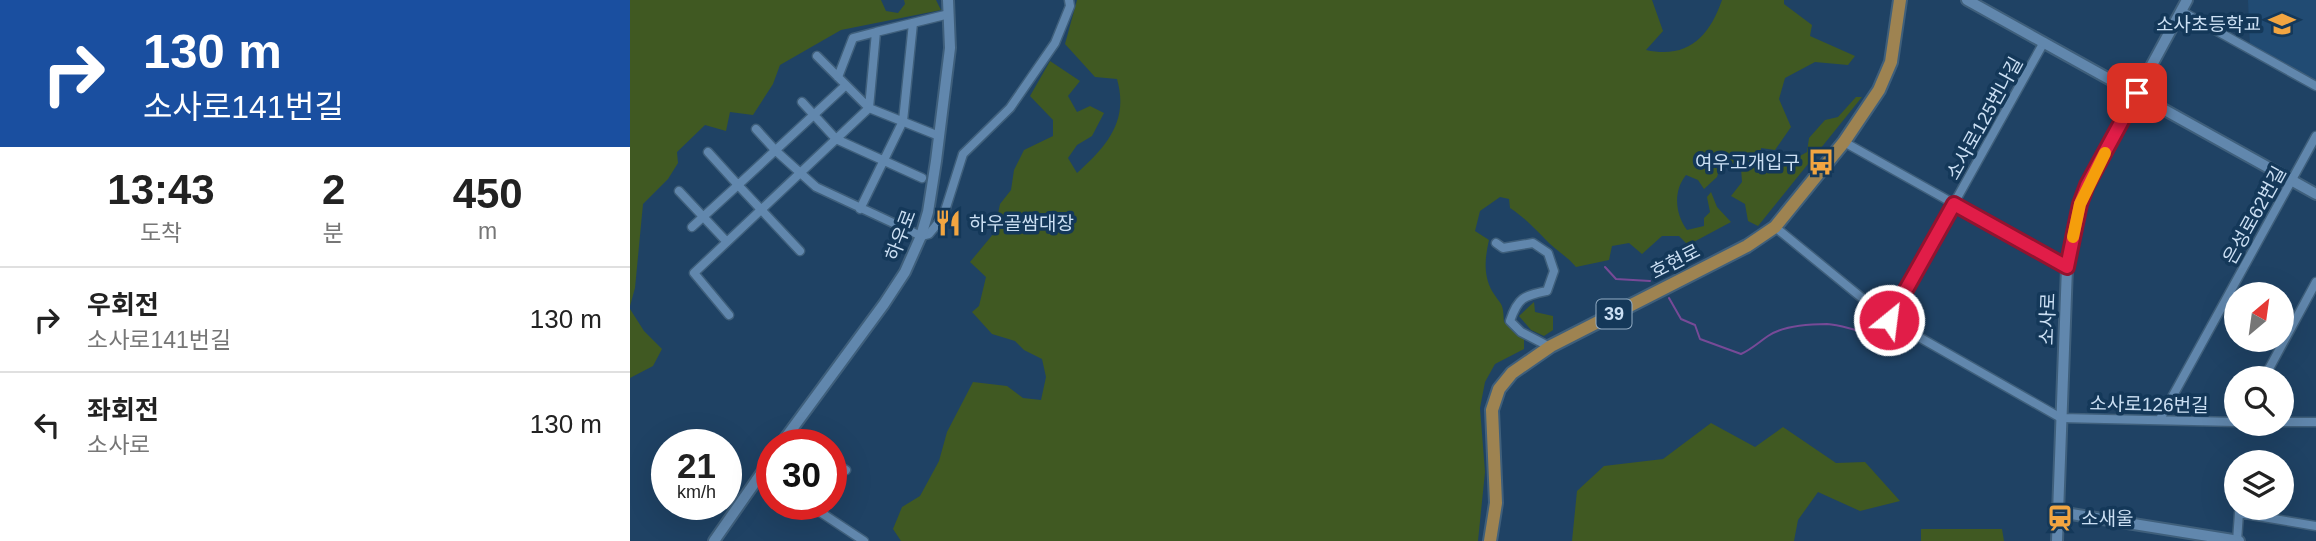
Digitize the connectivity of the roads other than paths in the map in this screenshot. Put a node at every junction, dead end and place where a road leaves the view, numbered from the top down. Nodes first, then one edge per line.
1 (948, 0) edge
2 (1069, 0) edge
3 (1900, 0) edge
4 (1968, 0) edge
5 (2187, 0) edge
6 (2180, 11) junction
7 (949, 14) junction
8 (913, 23) junction
9 (876, 32) junction
10 (2045, 42) junction
11 (817, 56) dead end
12 (838, 77) junction
13 (846, 85) junction
14 (2316, 86) edge
15 (2137, 93) junction
16 (802, 102) dead end
17 (869, 108) junction
18 (814, 116) junction
19 (903, 121) junction
20 (756, 129) dead end
21 (939, 136) junction
22 (2316, 136) edge
23 (836, 139) junction
24 (1844, 142) junction
25 (776, 151) junction
26 (708, 152) dead end
27 (883, 162) junction
28 (799, 173) junction
29 (922, 178) dead end
30 (2291, 180) junction
31 (738, 185) junction
32 (679, 191) dead end
33 (2316, 194) edge
34 (1954, 204) junction
35 (860, 209) junction
36 (760, 210) junction
37 (703, 216) junction
38 (692, 227) dead end
39 (1775, 227) junction
40 (921, 236) junction
41 (726, 241) junction
42 (1496, 243) dead end
43 (800, 251) dead end
44 (2067, 267) junction
45 (2316, 282) edge
46 (729, 315) dead end
47 (1889, 320) junction
48 (1550, 347) junction
49 (2270, 366) edge
50 (2062, 418) junction
51 (2160, 419) junction
52 (2224, 422) edge
53 (2294, 422) edge
54 (2316, 422) edge
55 (792, 429) edge
56 (756, 480) edge
57 (2059, 512) junction
58 (832, 520) edge
59 (2316, 526) edge
60 (715, 541) edge
61 (864, 541) edge
62 (1490, 541) edge
63 (2057, 541) edge
64 (2238, 541) edge

1 - 7 street, 하우로
2 - 40 street
3 - 24 main road, 호현로 / 39
4 - 10 street
5 - 6 street, 소사로
6 - 14 street
6 - 15 street, 소사로
7 - 8 street
7 - 21 street, 하우로
8 - 9 street
8 - 19 street
9 - 12 street
9 - 17 street
10 - 15 street
10 - 34 street, 소사로125번나길
11 - 12 street
12 - 13 street
13 - 17 street
13 - 18 street
15 - 30 street
15 - 44 street, 소사로
16 - 18 street
17 - 19 street
17 - 23 street
18 - 23 street
18 - 25 street
19 - 21 street
19 - 27 street
20 - 25 street
21 - 40 street, 하우로
22 - 30 street, 은성로62번길
23 - 27 street
23 - 28 street
24 - 34 street
24 - 39 main road, 호현로 / 39
25 - 28 street
25 - 31 street
26 - 31 street
27 - 29 street
27 - 35 street
28 - 35 street
28 - 36 street
30 - 33 street
30 - 51 street, 은성로62번길
31 - 36 street
31 - 37 street
32 - 37 street
34 - 44 street
34 - 47 street, 소사로125번나길
35 - 40 street
36 - 41 street
36 - 43 street
37 - 38 street
37 - 41 street
39 - 47 street
39 - 48 main road, 호현로 / 39
40 - 55 street, 하우로
41 - 46 street
42 - 48 street
44 - 50 street, 소사로
45 - 49 street
47 - 50 street
48 - 62 main road, 호현로 / 39
50 - 51 street, 소사로126번길
50 - 57 street, 소사로
51 - 52 street, 소사로126번길
53 - 54 street
56 - 60 street
57 - 63 street, 소사로
57 - 64 street
58 - 61 street
59 - 64 street

